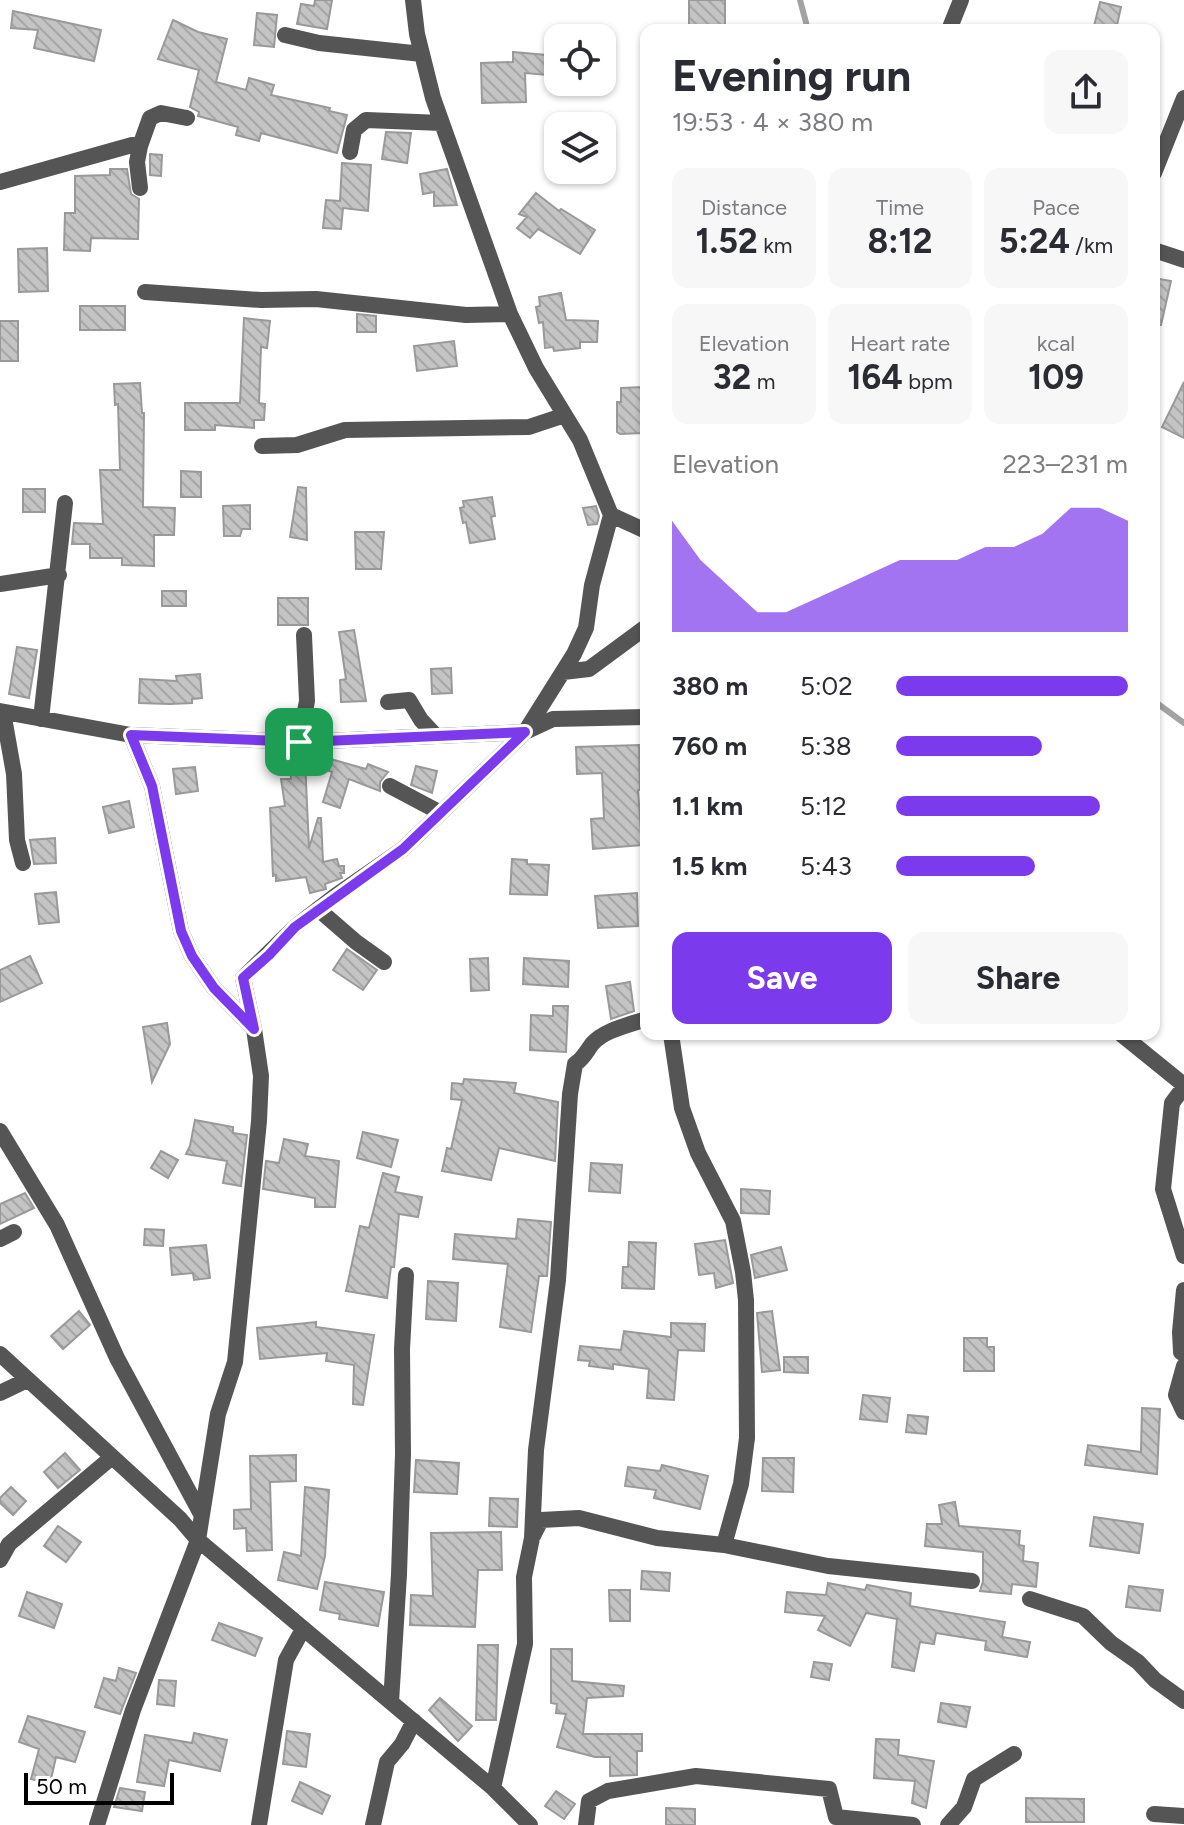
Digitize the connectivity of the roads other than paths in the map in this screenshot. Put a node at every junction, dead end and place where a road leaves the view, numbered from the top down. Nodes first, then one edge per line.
1 (413, 0) edge
2 (961, 0) edge
3 (951, 24) edge
4 (285, 35) dead end
5 (422, 54) junction
6 (1184, 98) edge
7 (187, 118) dead end
8 (442, 123) junction
9 (140, 146) junction
10 (350, 152) dead end
11 (1160, 158) edge
12 (0, 182) edge
13 (140, 188) dead end
14 (1160, 252) edge
15 (1184, 260) edge
16 (145, 292) dead end
17 (510, 314) junction
18 (565, 415) junction
19 (262, 446) dead end
20 (65, 503) dead end
21 (611, 515) junction
22 (640, 528) edge
23 (59, 575) junction
24 (0, 584) edge
25 (640, 631) edge
26 (304, 635) dead end
27 (563, 672) junction
28 (388, 702) dead end
29 (2, 712) edge
30 (640, 717) edge
31 (41, 719) junction
32 (525, 732) junction
33 (131, 735) junction
34 (436, 736) junction
35 (299, 742) junction
36 (390, 786) dead end
37 (439, 812) junction
38 (23, 863) dead end
39 (318, 909) junction
40 (384, 962) dead end
41 (640, 1021) edge
42 (254, 1029) junction
43 (672, 1040) edge
44 (1128, 1040) edge
45 (1184, 1086) edge
46 (0, 1131) edge
47 (1184, 1256) edge
48 (406, 1275) dead end
49 (1184, 1290) edge
50 (0, 1354) edge
51 (1184, 1354) edge
52 (1184, 1366) edge
53 (27, 1380) junction
54 (0, 1393) edge
55 (1184, 1412) edge
56 (111, 1458) junction
57 (201, 1514) junction
58 (532, 1538) junction
59 (198, 1540) junction
60 (724, 1545) junction
61 (0, 1560) edge
62 (972, 1581) dead end
63 (1030, 1599) dead end
64 (303, 1629) junction
65 (1184, 1701) edge
66 (391, 1702) junction
67 (414, 1721) junction
68 (1014, 1754) dead end
69 (493, 1788) junction
70 (1154, 1814) dead end
71 (1184, 1816) edge
72 (97, 1825) edge
73 (259, 1825) edge
74 (373, 1825) edge
75 (530, 1825) edge
76 (586, 1825) edge
77 (913, 1825) edge
78 (948, 1825) edge

1 - 5 street
2 - 3 street
4 - 5 street
5 - 8 street
6 - 11 street
7 - 9 street
8 - 10 street
8 - 17 street
9 - 12 street
9 - 13 street
14 - 15 street
16 - 17 street
17 - 18 street
18 - 19 street
18 - 21 street
20 - 23 street
21 - 22 street
21 - 27 street
23 - 24 street
23 - 31 street
25 - 27 street
26 - 35 street
27 - 32 street
28 - 34 street
29 - 31 street
29 - 38 street
30 - 32 street
31 - 33 street
32 - 34 street
32 - 37 street
33 - 35 street
33 - 42 street
34 - 35 street
36 - 37 street
37 - 39 street
39 - 40 street
39 - 42 street
41 - 58 street
42 - 57 street
43 - 60 street
44 - 45 street
45 - 47 street
46 - 57 street
48 - 66 street
49 - 51 street
50 - 53 street
52 - 55 street
53 - 54 street
53 - 56 street
56 - 59 street
56 - 61 street
57 - 59 street
58 - 60 street
58 - 69 street
59 - 64 street
59 - 72 street
60 - 62 street
63 - 65 street
64 - 66 street
64 - 73 street
66 - 67 street
67 - 69 street
67 - 74 street
68 - 78 street
69 - 75 street
70 - 71 street
76 - 77 street

